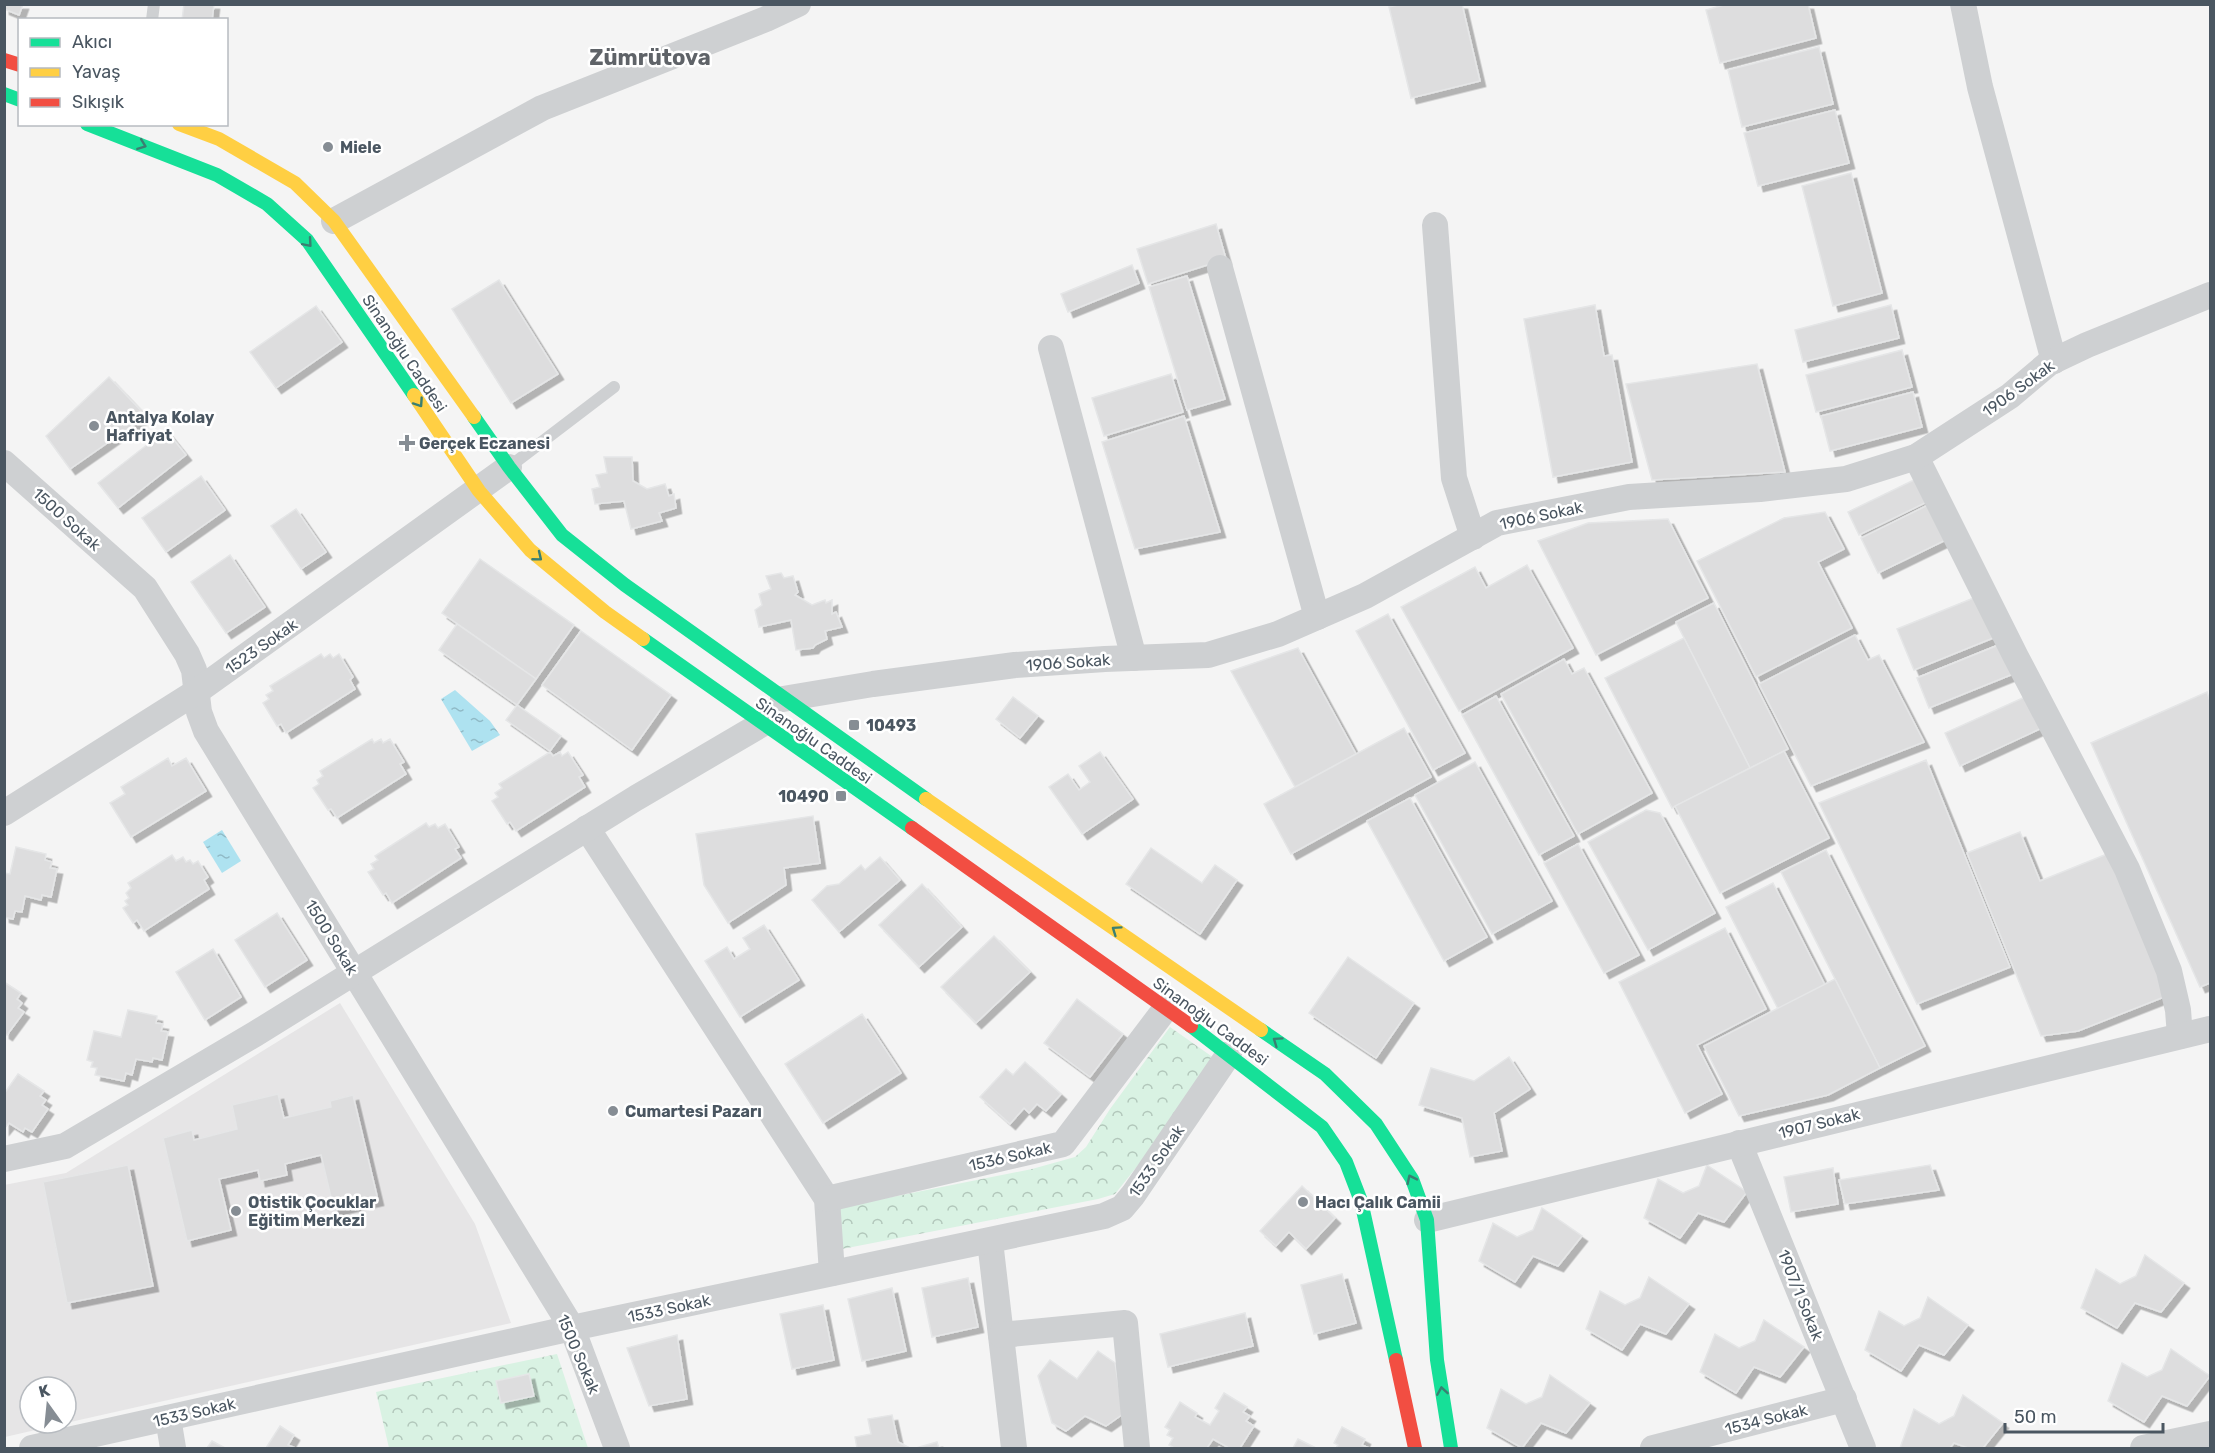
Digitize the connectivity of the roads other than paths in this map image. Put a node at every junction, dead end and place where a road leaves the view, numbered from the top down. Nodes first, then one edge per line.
1 (798, 4) edge
2 (1963, 4) edge
3 (92, 126) edge
4 (184, 126) edge
5 (334, 221) junction
6 (1435, 225) dead end
7 (1220, 268) dead end
8 (2211, 295) edge
9 (1051, 348) dead end
10 (2054, 361) junction
11 (614, 387) dead end
12 (1916, 457) junction
13 (4, 463) edge
14 (508, 467) junction
15 (479, 490) junction
16 (1473, 537) junction
17 (1317, 617) junction
18 (1134, 658) junction
19 (196, 692) junction
20 (783, 699) junction
21 (762, 724) junction
22 (4, 813) edge
23 (588, 828) junction
24 (354, 972) junction
25 (1166, 1008) junction
26 (2211, 1029) edge
27 (2180, 1036) junction
28 (1229, 1054) junction
29 (1738, 1143) junction
30 (4, 1159) edge
31 (827, 1199) junction
32 (1427, 1220) junction
33 (990, 1241) junction
34 (832, 1273) junction
35 (572, 1328) junction
36 (1001, 1335) junction
37 (1844, 1399) junction
38 (168, 1418) junction
39 (2211, 1434) edge
40 (32, 1449) edge
41 (173, 1449) edge
42 (617, 1449) edge
43 (1014, 1449) edge
44 (1137, 1449) edge
45 (1416, 1449) edge
46 (1451, 1449) edge
47 (1653, 1449) edge
48 (1863, 1449) edge
49 (2143, 1449) edge

1 - 5 street
2 - 10 street
3 -> 15 main road, Si̇nanoğlu Caddesi
4 - 5 main road, Si̇nanoğlu Caddesi
5 - 14 main road, Si̇nanoğlu Caddesi
6 - 16 street
7 - 17 street
8 - 10 street, 1906 Sokak
9 - 18 street
10 - 12 street, 1906 Sokak
11 - 14 lane
12 - 16 street, 1906 Sokak
12 - 27 street
13 - 19 street, 1500 Sokak
14 - 15 street, 1523 Sokak
14 - 20 main road, Si̇nanoğlu Caddesi
15 - 19 street, 1523 Sokak
15 -> 21 main road, Si̇nanoğlu Caddesi
16 - 17 street, 1906 Sokak
17 - 18 street, 1906 Sokak
18 - 20 street, 1906 Sokak
19 - 22 street, 1523 Sokak
19 - 24 street, 1500 Sokak
32 -> 20 main road, Si̇nanoğlu Caddesi
21 - 23 street
21 - 25 main road, Si̇nanoğlu Caddesi
23 - 24 street
23 - 31 street
24 - 30 street
24 - 35 street, 1500 Sokak
25 - 28 main road, Si̇nanoğlu Caddesi
25 - 31 street, 1536 Sokak
26 - 27 street, 1907 Sokak
27 - 29 street, 1907 Sokak
28 - 33 street, 1533 Sokak
28 - 45 main road, Si̇nanoğlu Caddesi
29 - 32 street, 1907 Sokak
29 - 37 street, 1907/1 Sokak
31 - 34 street
46 -> 32 main road, Si̇nanoğlu Caddesi
33 - 34 street, 1533 Sokak
33 - 36 street
34 - 35 street, 1533 Sokak
35 - 38 street, 1533 Sokak
35 - 42 street, 1500 Sokak
36 - 43 street
36 - 44 street
37 - 47 street, 1534 Sokak
37 - 48 street, 1907/1 Sokak
38 - 40 street, 1533 Sokak
38 - 41 street
39 - 49 street

